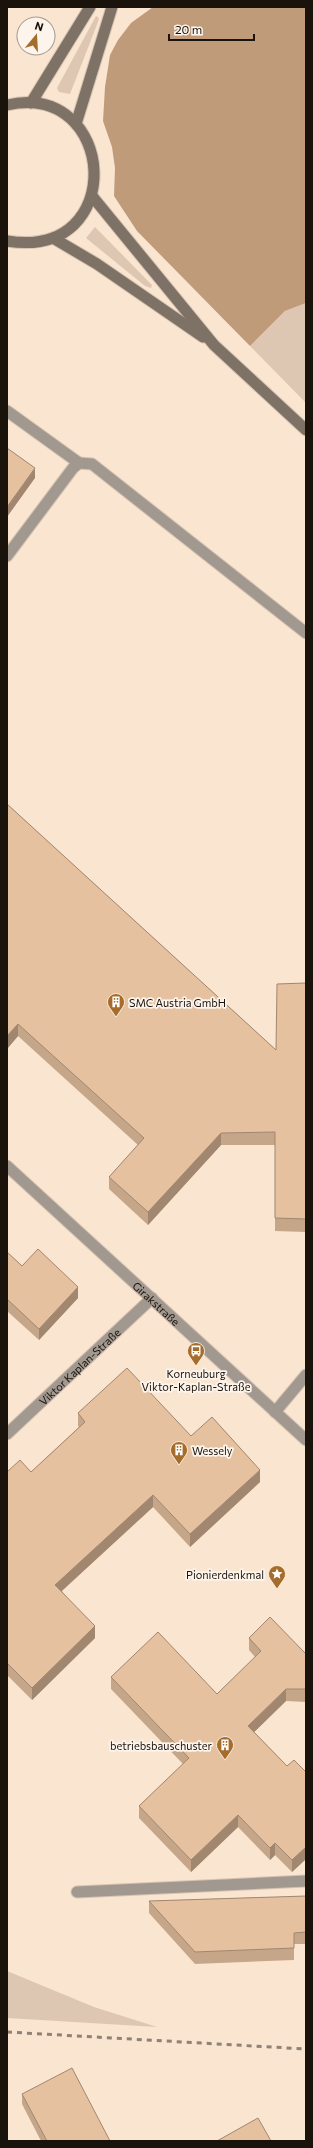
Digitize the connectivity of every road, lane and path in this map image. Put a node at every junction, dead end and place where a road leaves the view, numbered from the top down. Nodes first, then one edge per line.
1 (90, 7) edge
2 (112, 7) edge
3 (31, 103) junction
4 (7, 106) edge
5 (76, 124) junction
6 (92, 196) junction
7 (53, 238) junction
8 (7, 241) edge
9 (214, 345) junction
10 (7, 411) edge
11 (306, 430) edge
12 (79, 463) junction
13 (7, 556) edge
14 (306, 633) edge
15 (7, 1166) edge
16 (152, 1298) junction
17 (306, 1375) edge
18 (275, 1412) junction
19 (7, 1434) edge
20 (306, 1440) edge
21 (306, 1881) edge
22 (78, 1892) dead end

1 - 3 main road
2 - 5 main road
3 - 4 main road
3 - 5 main road
5 - 6 main road
6 - 7 main road
6 - 9 main road
7 - 8 main road
7 - 9 main road
9 - 11 main road
10 - 12 street
12 - 13 street
12 - 14 street
15 - 16 street, Girakstraße
16 - 18 street, Girakstraße
16 - 19 street, Viktor Kaplan-Straße
17 - 18 street
18 - 20 street, Girakstraße
21 - 22 street

